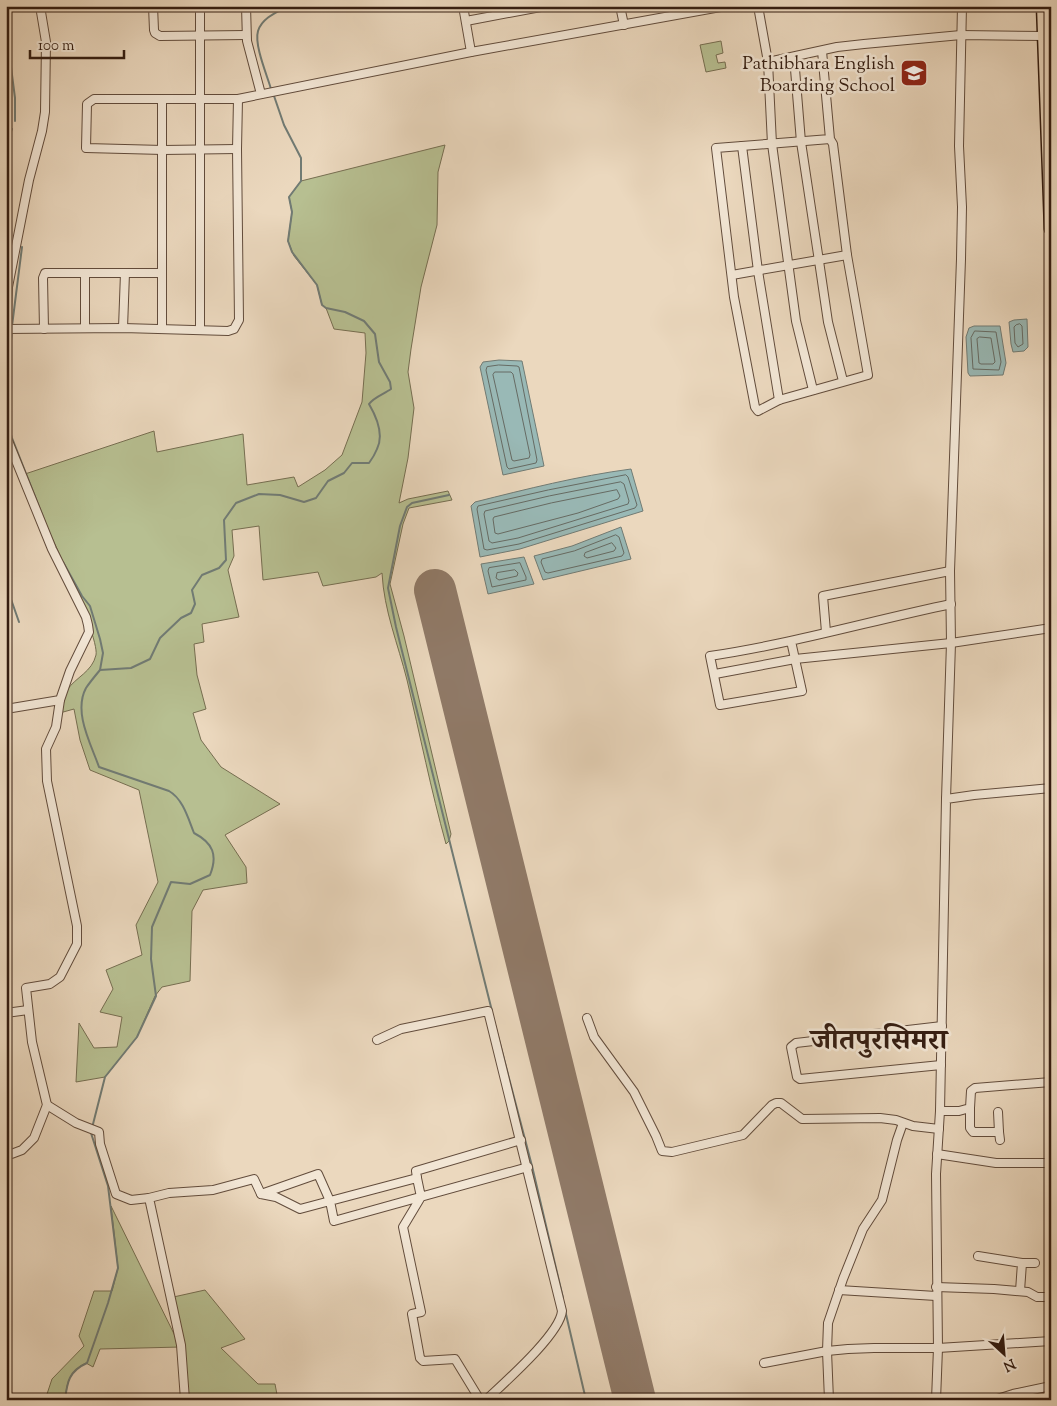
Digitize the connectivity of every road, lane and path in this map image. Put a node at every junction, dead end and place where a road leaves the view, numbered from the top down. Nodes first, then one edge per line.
1 (40, 6) edge
2 (153, 6) edge
3 (200, 6) edge
4 (246, 6) edge
5 (463, 6) edge
6 (546, 6) edge
7 (620, 6) edge
8 (726, 6) edge
9 (758, 6) edge
10 (962, 6) edge
11 (1043, 6) edge
12 (466, 22) junction
13 (624, 25) junction
14 (200, 35) junction
15 (246, 35) junction
16 (961, 36) junction
17 (1044, 36) junction
18 (822, 51) junction
19 (471, 52) junction
20 (794, 57) junction
21 (768, 62) junction
22 (265, 93) junction
23 (162, 99) junction
24 (201, 99) junction
25 (238, 99) junction
26 (830, 139) junction
27 (801, 142) junction
28 (772, 144) junction
29 (742, 146) junction
30 (237, 149) junction
31 (163, 150) junction
32 (200, 150) junction
33 (1051, 229) edge
34 (847, 255) junction
35 (818, 260) junction
36 (789, 266) junction
37 (758, 270) junction
38 (85, 273) junction
39 (125, 273) junction
40 (161, 273) junction
41 (732, 275) junction
42 (44, 328) junction
43 (85, 328) junction
44 (123, 328) junction
45 (162, 328) junction
46 (9, 329) edge
47 (200, 329) junction
48 (843, 381) junction
49 (813, 390) junction
50 (779, 400) junction
51 (6, 436) edge
52 (950, 571) junction
53 (951, 604) junction
54 (1051, 628) edge
55 (826, 632) junction
56 (791, 641) junction
57 (951, 643) junction
58 (795, 659) junction
59 (715, 674) junction
60 (60, 700) junction
61 (6, 709) edge
62 (1051, 788) edge
63 (946, 799) junction
64 (28, 1010) junction
65 (6, 1013) edge
66 (587, 1018) dead end
67 (942, 1026) junction
68 (376, 1040) dead end
69 (941, 1065) junction
70 (1051, 1082) edge
71 (47, 1105) junction
72 (970, 1108) junction
73 (940, 1111) junction
74 (998, 1112) dead end
75 (903, 1123) junction
76 (939, 1129) junction
77 (521, 1140) junction
78 (937, 1154) junction
79 (6, 1156) edge
80 (1051, 1163) edge
81 (528, 1167) junction
82 (417, 1178) junction
83 (260, 1194) junction
84 (421, 1197) junction
85 (148, 1198) junction
86 (330, 1201) junction
87 (978, 1256) dead end
88 (1022, 1262) junction
89 (1035, 1263) dead end
90 (839, 1290) junction
91 (936, 1291) junction
92 (1020, 1291) junction
93 (1051, 1297) edge
94 (1051, 1341) edge
95 (938, 1348) junction
96 (827, 1351) junction
97 (764, 1363) dead end
98 (1051, 1386) edge
99 (1014, 1397) edge
100 (185, 1400) edge
101 (480, 1400) edge
102 (486, 1400) edge
103 (829, 1400) edge
104 (936, 1400) edge
105 (994, 1400) edge

1 - 46 street
2 - 14 street
3 - 14 street
4 - 15 street
5 - 12 street
6 - 12 street
7 - 13 street
8 - 13 street
9 - 21 street
10 - 16 street
11 - 17 highway
12 - 19 street
13 - 19 street
14 - 15 street
14 - 24 street
15 - 22 street
16 - 17 street
16 - 18 street
16 - 52 street
17 - 33 highway
18 - 20 street
18 - 26 street
19 - 22 street
20 - 21 street
20 - 27 street
21 - 28 street
22 - 25 street
23 - 24 street
23 - 31 street
23 - 31 street
24 - 25 street
24 - 32 street
25 - 30 street
26 - 27 street
26 - 34 street
27 - 28 street
27 - 35 street
28 - 29 street
28 - 36 street
29 - 37 street
29 - 41 street
30 - 32 street
30 - 47 street
31 - 32 street
31 - 40 street
32 - 47 street
34 - 35 street
34 - 48 street
35 - 36 street
35 - 48 street
36 - 37 street
36 - 49 street
37 - 41 street
37 - 50 street
38 - 39 street
38 - 42 street
38 - 43 street
39 - 40 street
39 - 44 street
40 - 45 street
41 - 50 street
42 - 43 street
42 - 46 street
43 - 44 street
44 - 45 street
45 - 47 street
48 - 49 street
49 - 50 street
51 - 60 street
52 - 53 street
52 - 55 street
53 - 55 street
53 - 57 street
54 - 57 street
55 - 56 street
56 - 58 street
56 - 59 street
57 - 58 street
57 - 63 street
58 - 59 street
58 - 59 street
60 - 61 street
60 - 64 street
62 - 63 street
63 - 67 street
64 - 65 street
64 - 71 street
66 - 75 street
67 - 69 street
67 - 69 street
68 - 77 street
69 - 73 street
70 - 72 street
71 - 79 street
71 - 85 street
72 - 73 street
72 - 74 street
73 - 76 street
75 - 76 street
75 - 90 street
76 - 78 street
77 - 81 street
77 - 82 street
78 - 80 street
78 - 91 street
81 - 84 street
81 - 102 street
82 - 84 street
82 - 86 street
83 - 85 street
83 - 86 street
83 - 86 street
84 - 86 street
84 - 101 street
85 - 100 street
87 - 88 street
88 - 89 street
88 - 92 street
90 - 91 street
90 - 96 street
91 - 92 street
91 - 95 street
92 - 93 street
94 - 95 street
95 - 96 street
95 - 104 street
96 - 97 street
96 - 103 street
98 - 99 street
99 - 105 street

